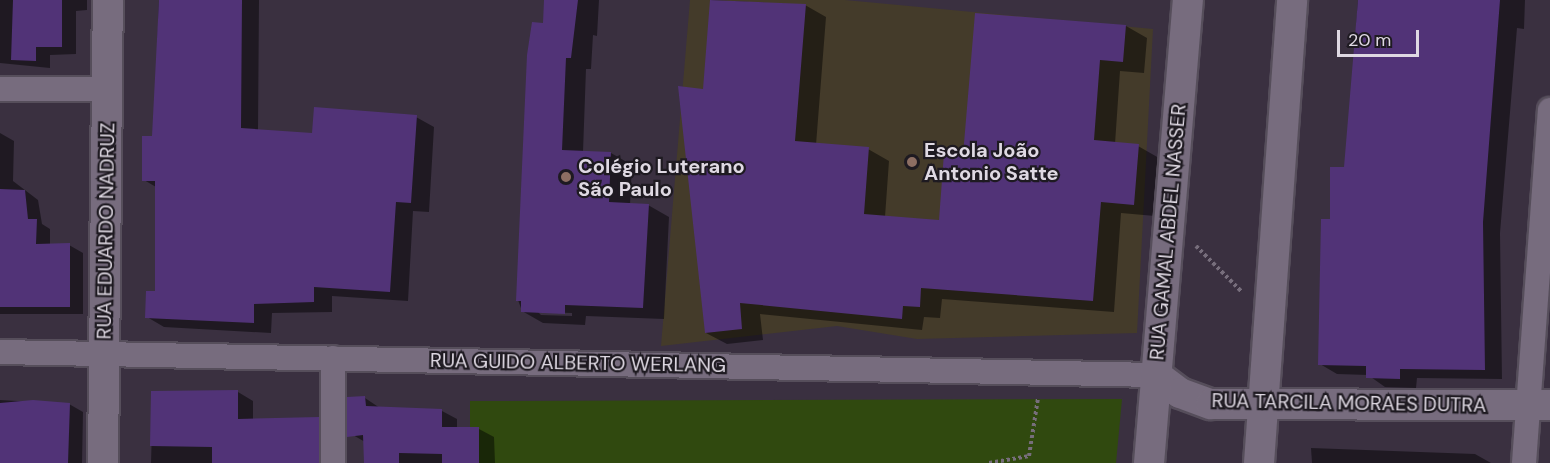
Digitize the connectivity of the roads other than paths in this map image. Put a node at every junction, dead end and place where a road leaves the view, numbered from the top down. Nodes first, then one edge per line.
1 (108, 0) edge
2 (1188, 0) edge
3 (1292, 0) edge
4 (0, 89) edge
5 (108, 89) junction
6 (1550, 110) edge
7 (1549, 142) edge
8 (0, 352) edge
9 (104, 354) junction
10 (333, 358) junction
11 (1156, 375) junction
12 (1264, 405) junction
13 (1540, 405) edge
14 (103, 463) edge
15 (333, 463) edge
16 (1149, 463) edge
17 (1259, 463) edge
18 (1524, 463) edge

1 - 5 street, RUA EDUARDO NADRUZ
2 - 11 street, RUA GAMAL ABDEL NASSER
3 - 12 street
4 - 5 street
5 - 9 street, RUA EDUARDO NADRUZ
6 - 7 street
7 - 13 street
8 - 9 street, RUA GUIDO ALBERTO WERLANG
9 - 10 street, RUA GUIDO ALBERTO WERLANG
9 - 14 street, RUA EDUARDO NADRUZ
10 - 11 street, RUA GUIDO ALBERTO WERLANG
10 - 15 street
11 - 12 street, RUA TARCILA MORAES DUTRA
11 - 16 street, RUA GAMAL ABDEL NASSER
12 - 13 street, RUA TARCILA MORAES DUTRA
12 - 17 street
13 - 18 street

